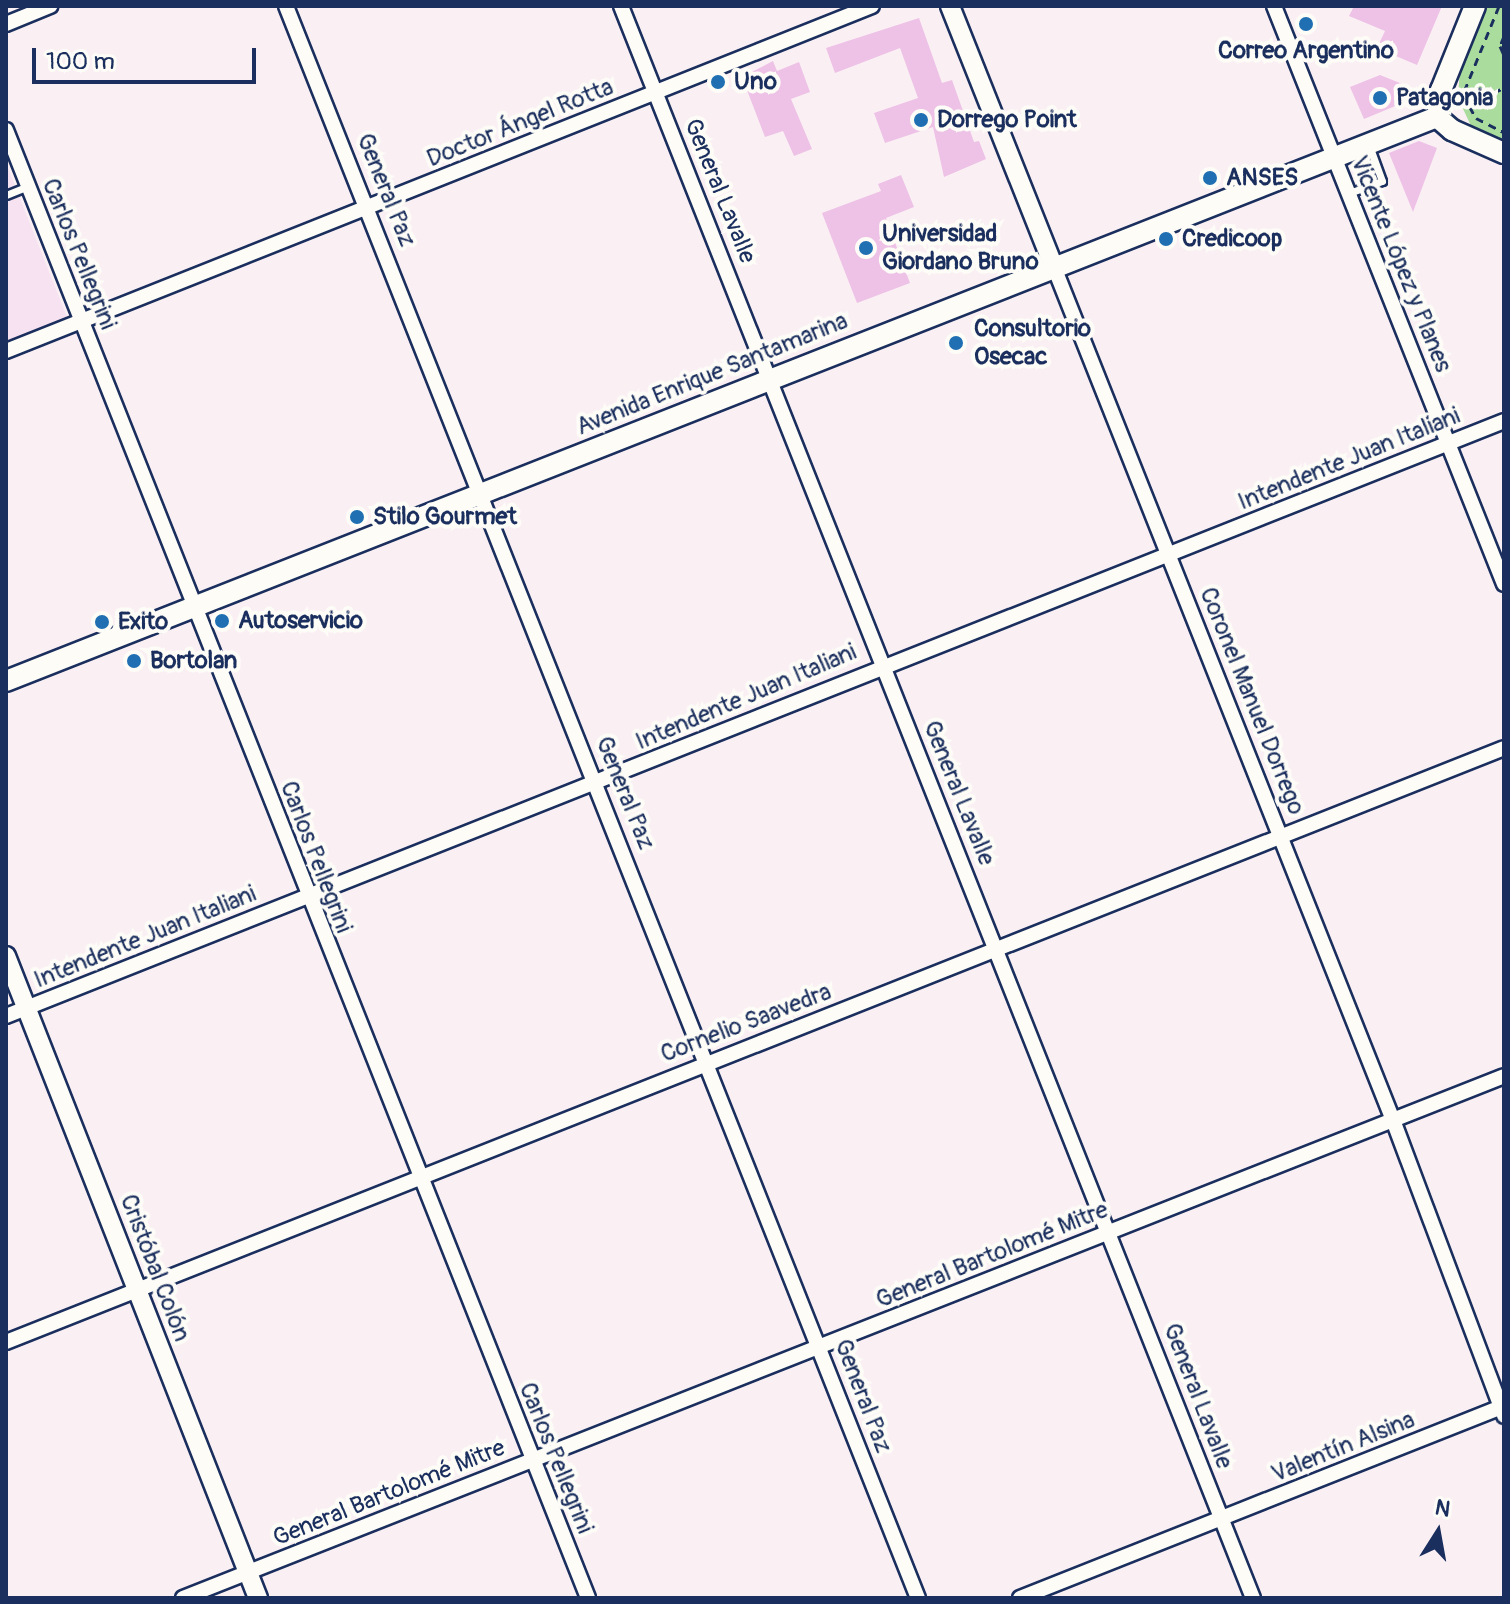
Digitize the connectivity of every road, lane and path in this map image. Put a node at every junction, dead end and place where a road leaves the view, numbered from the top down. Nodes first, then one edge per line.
1 (50, 6) edge
2 (286, 6) edge
3 (621, 6) edge
4 (872, 6) edge
5 (950, 6) edge
6 (1274, 6) edge
7 (1475, 6) edge
8 (1499, 6) edge
9 (6, 24) edge
10 (1504, 36) edge
11 (1504, 55) edge
12 (1504, 88) edge
13 (657, 92) junction
14 (1465, 104) junction
15 (1437, 117) junction
16 (6, 130) edge
17 (1504, 132) edge
18 (1368, 143) junction
19 (1504, 153) edge
20 (1334, 156) junction
21 (28, 186) junction
22 (1349, 193) junction
23 (6, 195) edge
24 (369, 206) junction
25 (1054, 267) junction
26 (81, 321) junction
27 (6, 351) edge
28 (771, 378) junction
29 (1504, 421) edge
30 (1448, 443) junction
31 (482, 492) junction
32 (1168, 555) junction
33 (1504, 584) edge
34 (197, 607) junction
35 (883, 664) junction
36 (6, 681) edge
37 (1504, 748) edge
38 (598, 783) junction
39 (1280, 837) junction
40 (307, 896) junction
41 (998, 949) junction
42 (6, 956) edge
43 (26, 1008) junction
44 (6, 1016) edge
45 (708, 1061) junction
46 (1504, 1076) edge
47 (1393, 1120) junction
48 (419, 1180) junction
49 (1110, 1232) junction
50 (138, 1290) junction
51 (6, 1342) edge
52 (821, 1347) junction
53 (1503, 1410) edge
54 (534, 1459) junction
55 (1222, 1520) junction
56 (248, 1573) junction
57 (183, 1598) edge
58 (258, 1598) edge
59 (588, 1598) edge
60 (918, 1598) edge
61 (1020, 1598) edge
62 (1253, 1598) edge

1 - 9 street
2 - 24 street, General Paz
3 - 13 street, General Lavalle
4 - 13 street, Doctor Ángel Rotta
5 - 25 street, Coronel Manuel Dorrego
6 - 20 street, Vicente López y Planes
7 - 15 main road
8 - 14 path
10 - 11 path
12 - 14 path
13 - 24 street, Doctor Ángel Rotta
13 - 28 street, General Lavalle
14 - 17 path
15 - 18 main road, Avenida Enrique Santamarina
15 - 19 main road
16 - 21 street, Carlos Pellegrini
18 - 20 main road, Avenida Enrique Santamarina
18 - 22 lane
20 - 22 street, Vicente López y Planes
20 - 25 main road, Avenida Enrique Santamarina
21 - 23 lane
21 - 26 street, Carlos Pellegrini
22 - 30 street, Vicente López y Planes
24 - 26 street, Doctor Ángel Rotta
24 - 31 street, General Paz
25 - 28 main road, Avenida Enrique Santamarina
25 - 32 street, Coronel Manuel Dorrego
26 - 27 street, Doctor Ángel Rotta
26 - 34 street, Carlos Pellegrini
28 - 31 main road, Avenida Enrique Santamarina
28 - 35 street, General Lavalle
29 - 30 street, Intendente Juan Italiani
30 - 32 street, Intendente Juan Italiani
30 - 33 street, Vicente López y Planes
31 - 34 main road, Avenida Enrique Santamarina
31 - 38 street, General Paz
32 - 35 street, Intendente Juan Italiani
32 - 39 street, Coronel Manuel Dorrego
34 - 36 main road, Avenida Enrique Santamarina
34 - 40 street, Carlos Pellegrini
35 - 38 street, Intendente Juan Italiani
35 - 41 street, General Lavalle
37 - 39 street, Cornelio Saavedra
38 - 40 street, Intendente Juan Italiani
38 - 45 street, General Paz
39 - 41 street, Cornelio Saavedra
39 - 47 street, Coronel Manuel Dorrego
40 - 43 street, Intendente Juan Italiani
40 - 48 street, Carlos Pellegrini
41 - 45 street, Cornelio Saavedra
41 - 49 street, General Lavalle
42 - 43 street, Cristóbal Colón
43 - 44 street, Intendente Juan Italiani
43 - 50 street, Cristóbal Colón
45 - 48 street, Cornelio Saavedra
45 - 52 street, General Paz
46 - 47 street, General Bartolomé Mitre
47 - 49 street, General Bartolomé Mitre
47 - 53 street, Coronel Manuel Dorrego
48 - 50 street, Cornelio Saavedra
48 - 54 street, Carlos Pellegrini
49 - 52 street, General Bartolomé Mitre
49 - 55 street, General Lavalle
50 - 51 street, Cornelio Saavedra
50 - 56 street, Cristóbal Colón
52 - 54 street, General Bartolomé Mitre
52 - 60 street, General Paz
53 - 55 street, Valentín Alsina
54 - 56 street, General Bartolomé Mitre
54 - 59 street, Carlos Pellegrini
55 - 61 street, Valentín Alsina
55 - 62 street, General Lavalle
56 - 57 street, General Bartolomé Mitre
56 - 58 street, Cristóbal Colón

